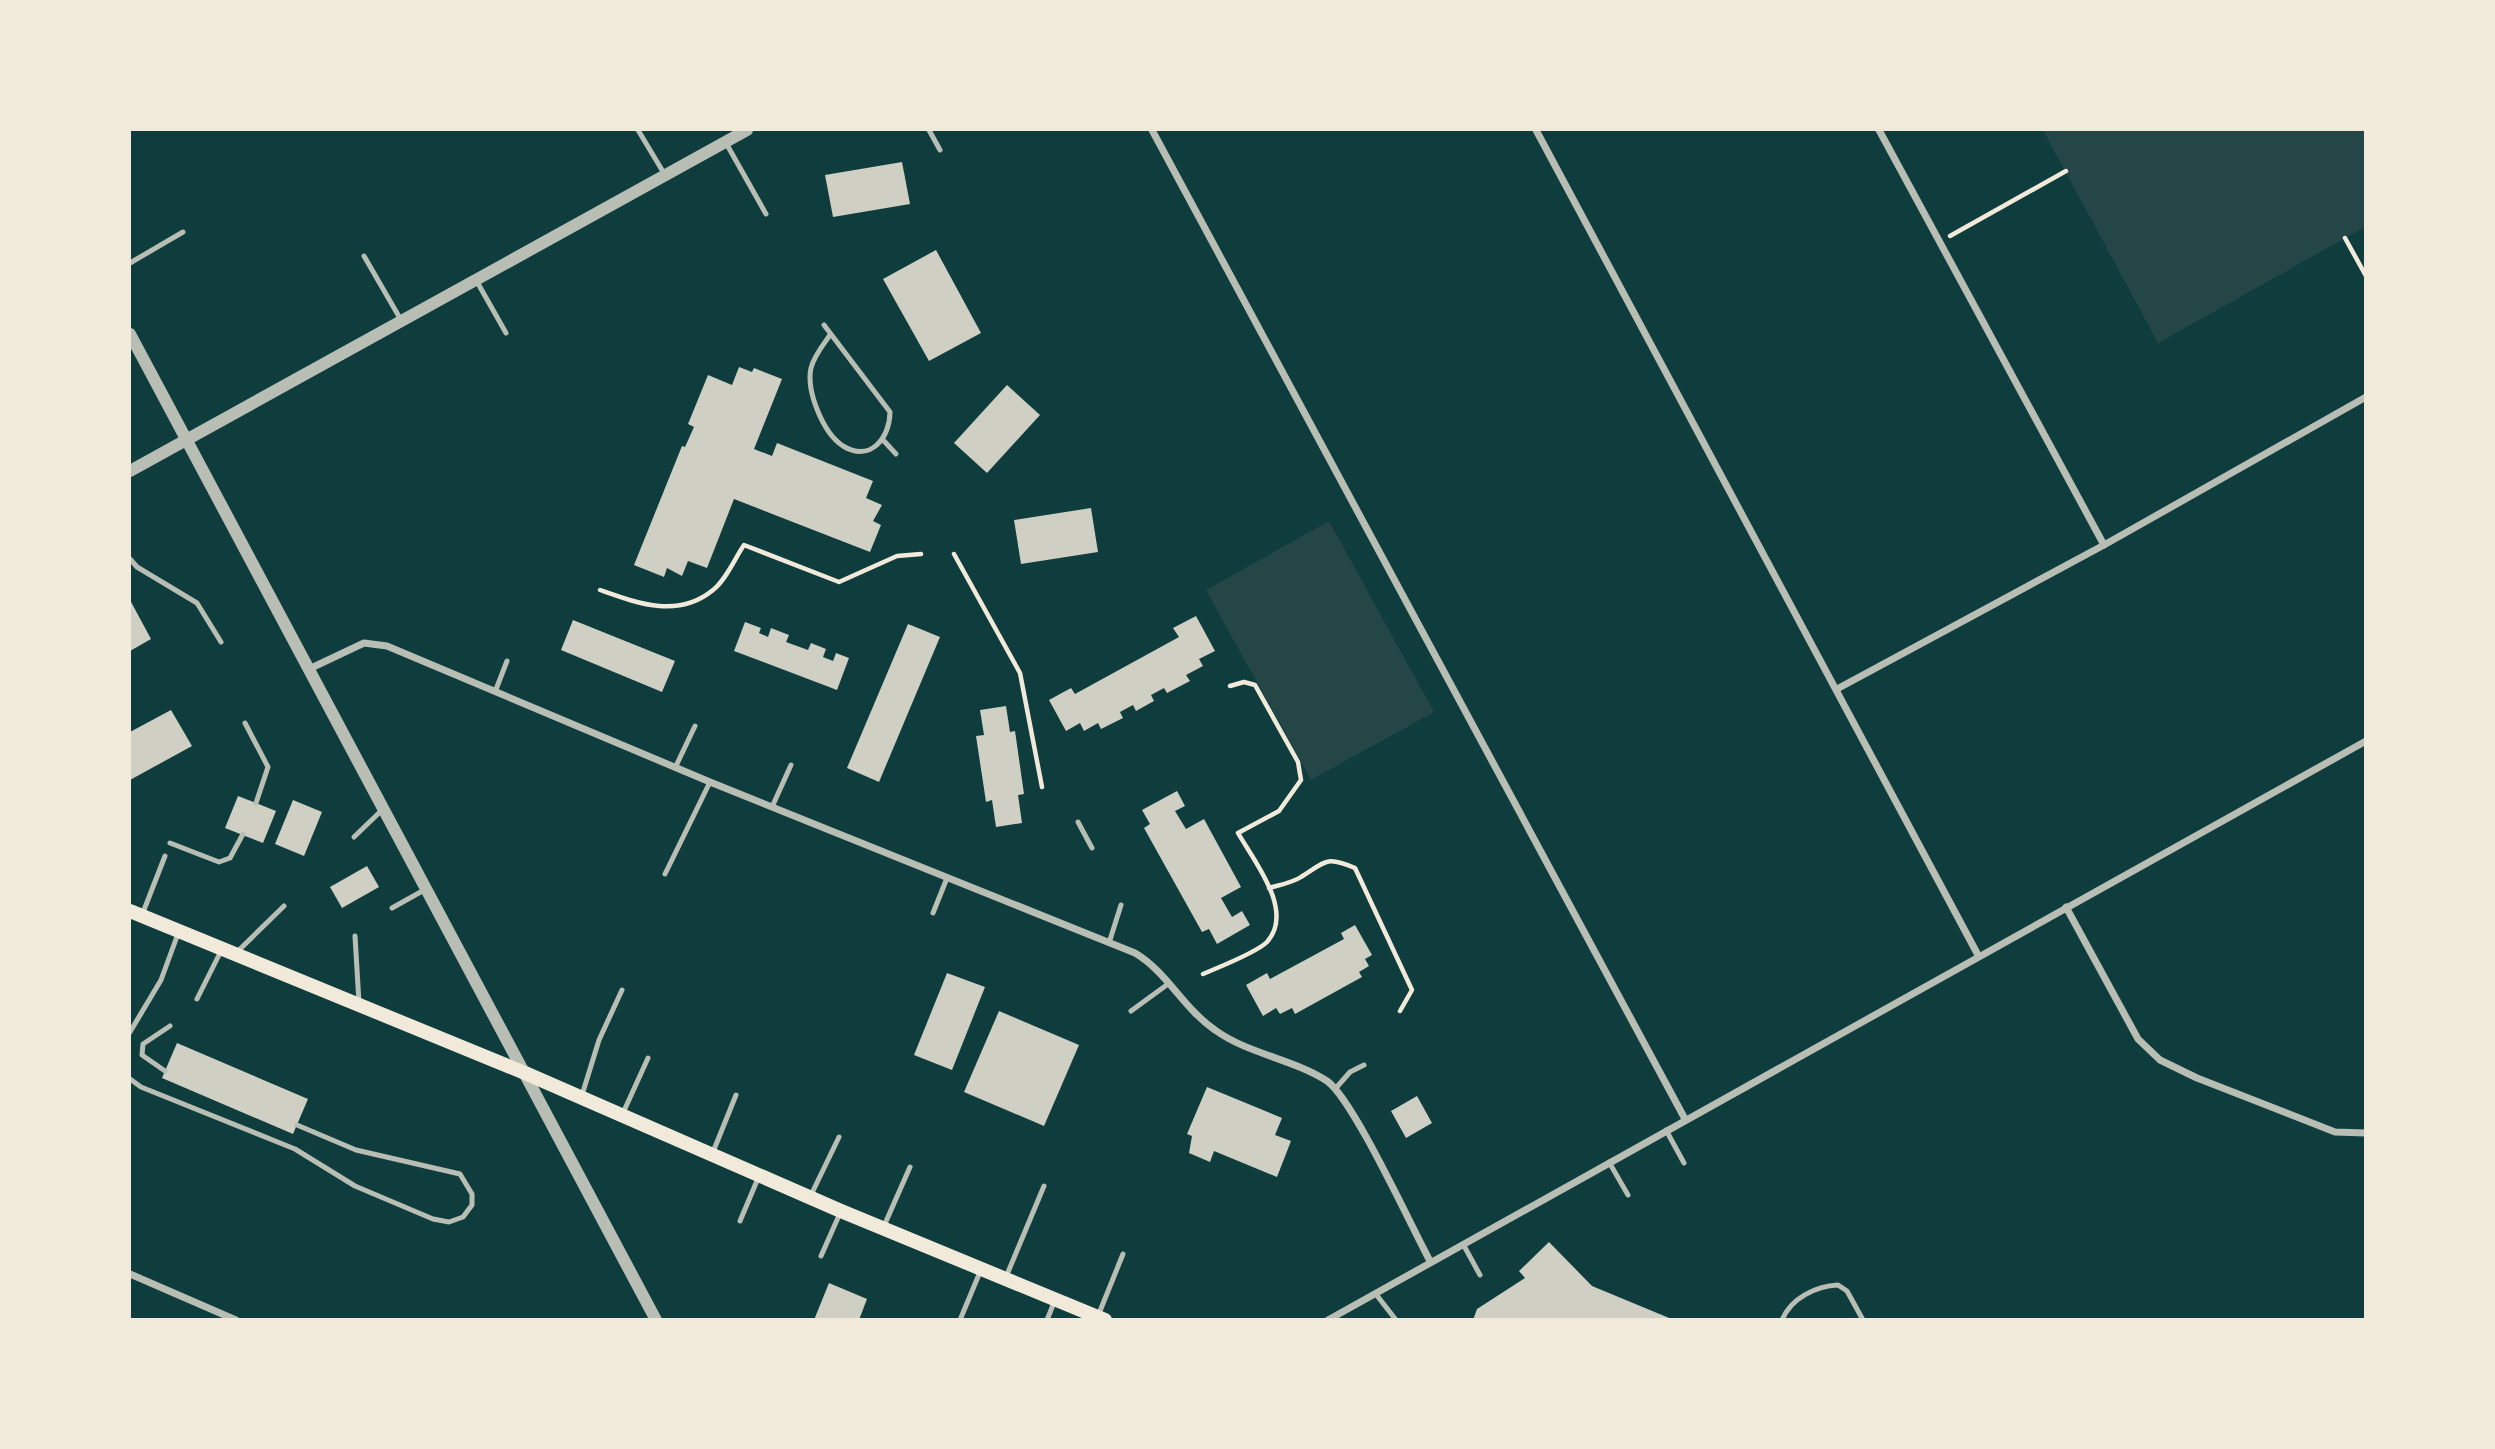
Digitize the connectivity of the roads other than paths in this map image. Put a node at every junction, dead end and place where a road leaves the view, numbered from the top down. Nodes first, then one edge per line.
1 (638, 130) edge
2 (747, 130) edge
3 (929, 130) edge
4 (1152, 130) edge
5 (1536, 130) edge
6 (1880, 130) edge
7 (725, 142) junction
8 (940, 150) dead end
9 (665, 175) junction
10 (766, 214) dead end
11 (183, 232) dead end
12 (364, 256) dead end
13 (130, 263) edge
14 (476, 280) junction
15 (401, 321) junction
16 (824, 325) dead end
17 (506, 333) dead end
18 (130, 334) edge
19 (830, 335) junction
20 (2365, 397) edge
21 (186, 440) junction
22 (884, 441) junction
23 (896, 454) dead end
24 (130, 471) edge
25 (2104, 545) junction
26 (130, 559) edge
27 (221, 642) dead end
28 (507, 661) dead end
29 (309, 669) junction
30 (1837, 689) junction
31 (495, 692) junction
32 (245, 723) dead end
33 (695, 726) dead end
34 (2365, 741) edge
35 (791, 765) dead end
36 (675, 768) junction
37 (710, 782) junction
38 (256, 803) dead end
39 (772, 807) junction
40 (383, 808) junction
41 (1078, 822) dead end
42 (243, 834) dead end
43 (354, 838) dead end
44 (170, 843) dead end
45 (1092, 848) dead end
46 (165, 856) dead end
47 (665, 874) dead end
48 (947, 878) junction
49 (426, 889) junction
50 (1121, 905) dead end
51 (284, 906) dead end
52 (2066, 907) junction
53 (392, 908) dead end
54 (933, 913) dead end
55 (135, 914) edge
56 (179, 932) junction
57 (355, 936) dead end
58 (1109, 943) junction
59 (228, 952) junction
60 (1978, 955) junction
61 (1168, 984) junction
62 (621, 990) dead end
63 (197, 999) dead end
64 (359, 1006) junction
65 (1131, 1011) dead end
66 (170, 1026) dead end
67 (130, 1032) edge
68 (648, 1058) dead end
69 (1364, 1065) dead end
70 (165, 1071) dead end
71 (525, 1073) junction
72 (130, 1079) edge
73 (1336, 1088) junction
74 (737, 1095) dead end
75 (581, 1098) junction
76 (622, 1116) junction
77 (1685, 1119) junction
78 (297, 1125) dead end
79 (1666, 1130) junction
80 (2365, 1133) edge
81 (839, 1137) dead end
82 (711, 1155) junction
83 (1609, 1162) junction
84 (1684, 1163) dead end
85 (911, 1167) dead end
86 (759, 1176) junction
87 (1044, 1186) dead end
88 (1628, 1195) dead end
89 (810, 1198) junction
90 (841, 1211) junction
91 (740, 1221) dead end
92 (883, 1229) junction
93 (1462, 1243) junction
94 (1123, 1254) dead end
95 (821, 1256) dead end
96 (1430, 1261) junction
97 (981, 1269) junction
98 (130, 1274) edge
99 (1480, 1275) dead end
100 (1005, 1279) junction
101 (1375, 1293) junction
102 (1056, 1299) junction
103 (1102, 1318) edge
104 (236, 1320) edge
105 (656, 1320) edge
106 (960, 1320) edge
107 (1047, 1320) edge
108 (1328, 1320) edge
109 (1396, 1320) edge
110 (1782, 1320) edge
111 (1863, 1320) edge

1 - 9 lane
2 - 7 street
3 - 8 lane
4 - 77 street
5 - 30 street
6 - 25 street
7 - 9 street
7 - 10 lane
9 - 14 street
11 - 13 lane
12 - 15 lane
14 - 15 street
14 - 17 lane
15 - 21 street
16 - 19 lane
18 - 21 street
19 - 22 lane
19 - 22 lane
20 - 25 street
21 - 24 street
21 - 29 street
22 - 23 lane
25 - 30 street
26 - 27 lane
28 - 31 lane
29 - 31 street
29 - 40 street
30 - 60 street
31 - 36 street
32 - 38 lane
33 - 36 lane
34 - 52 street
35 - 39 lane
36 - 37 street
37 - 39 street
37 - 47 lane
39 - 48 street
40 - 43 lane
40 - 49 street
41 - 45 lane
42 - 44 lane
46 - 55 lane
48 - 54 lane
48 - 58 street
49 - 53 lane
49 - 71 street
50 - 58 lane
51 - 59 lane
52 - 60 street
52 - 80 street
55 - 56 main road
56 - 59 main road
56 - 67 lane
57 - 64 lane
58 - 61 street
59 - 63 lane
59 - 64 main road
60 - 77 street
61 - 65 lane
61 - 73 street
62 - 75 lane
64 - 71 main road
66 - 70 lane
68 - 76 lane
69 - 73 lane
71 - 75 main road
71 - 105 street
72 - 78 lane
73 - 96 street
74 - 82 lane
75 - 76 main road
76 - 82 main road
77 - 79 street
79 - 83 street
79 - 84 lane
81 - 89 lane
82 - 86 main road
83 - 88 lane
83 - 93 street
85 - 92 lane
86 - 89 main road
86 - 91 lane
87 - 100 lane
89 - 90 main road
90 - 92 main road
90 - 95 lane
92 - 97 main road
93 - 96 street
93 - 99 lane
94 - 103 lane
96 - 101 street
97 - 100 main road
97 - 106 lane
98 - 104 street
100 - 102 main road
101 - 108 street
101 - 109 lane
102 - 103 main road
102 - 107 lane
110 - 111 lane

